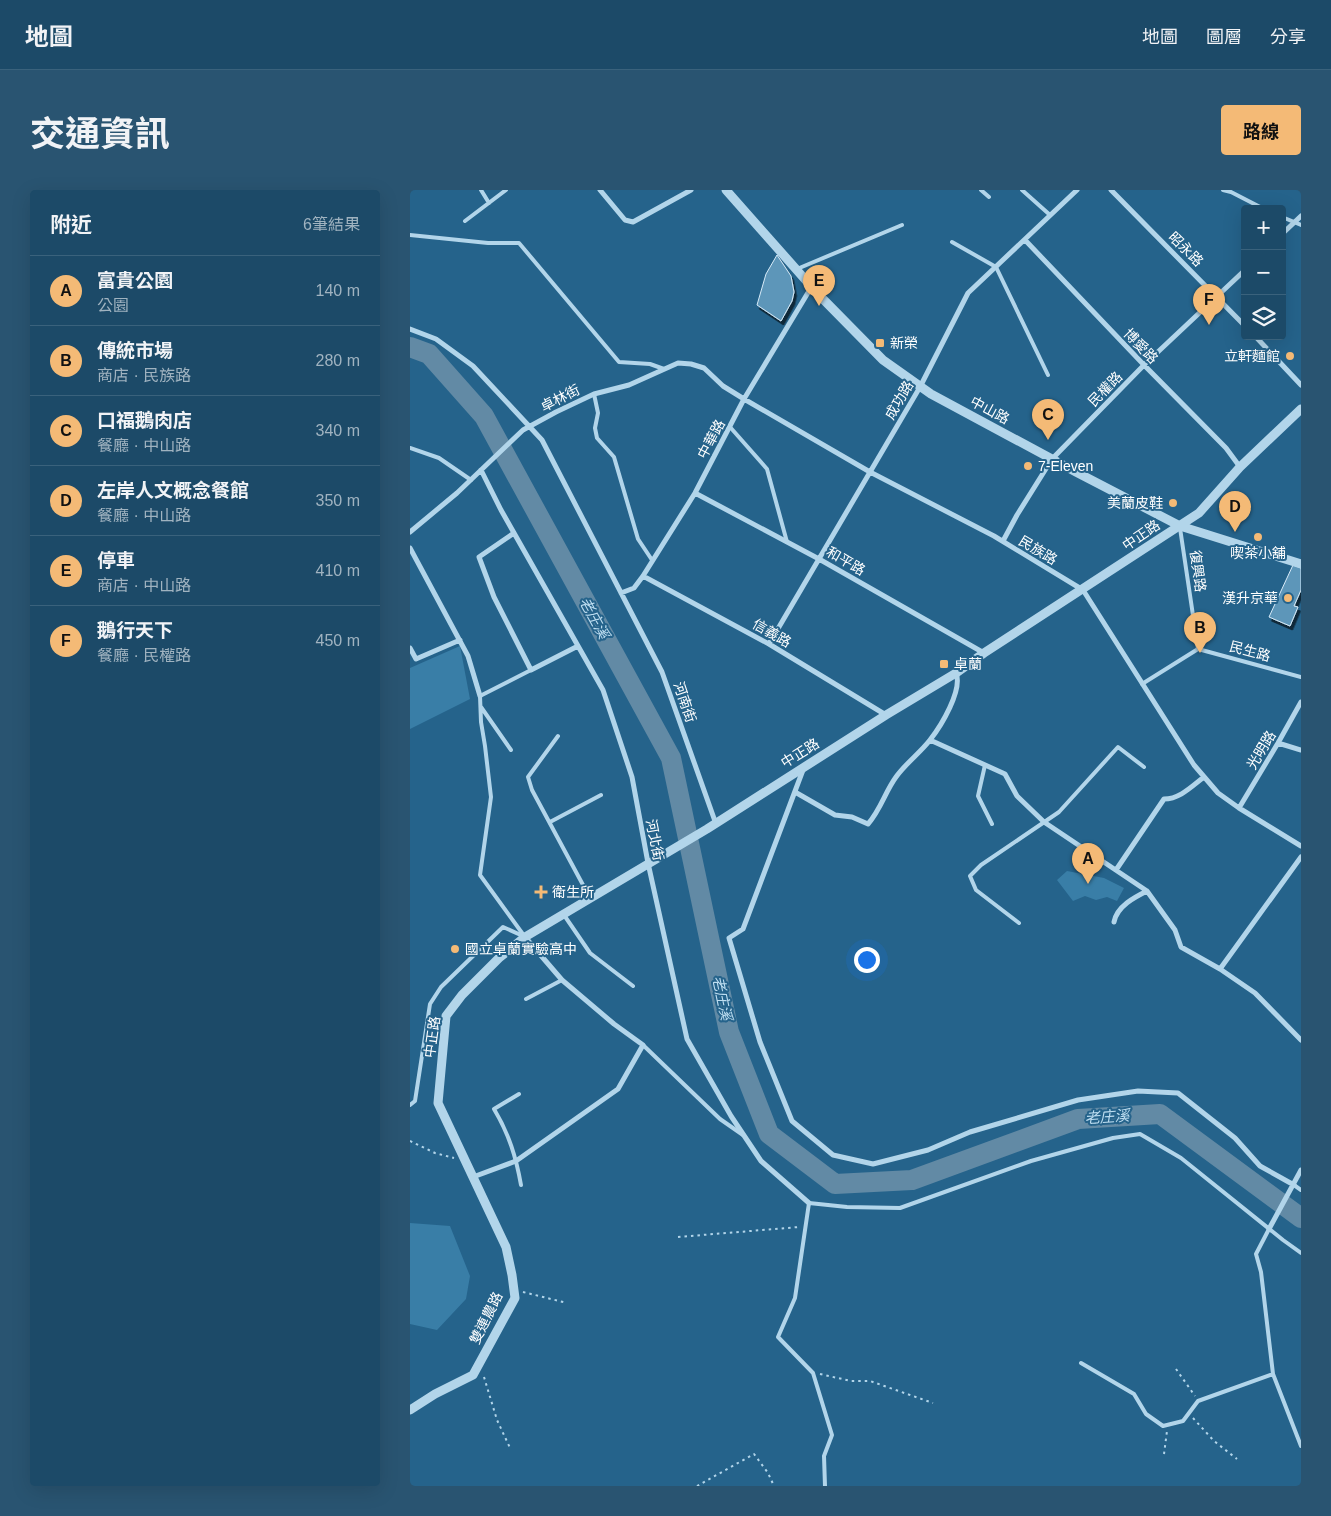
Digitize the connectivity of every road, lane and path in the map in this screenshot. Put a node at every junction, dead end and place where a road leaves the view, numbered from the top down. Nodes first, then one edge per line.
1 (481, 190) edge
2 (506, 190) edge
3 (600, 190) edge
4 (691, 190) edge
5 (726, 190) edge
6 (981, 190) edge
7 (1022, 190) edge
8 (1076, 190) edge
9 (1111, 190) edge
10 (1223, 190) edge
11 (989, 197) dead end
12 (489, 202) junction
13 (1256, 205) edge
14 (1050, 215) junction
15 (1301, 216) edge
16 (1286, 219) edge
17 (465, 221) dead end
18 (1294, 222) junction
19 (902, 225) dead end
20 (1301, 225) edge
21 (1286, 230) edge
22 (410, 235) edge
23 (1025, 240) junction
24 (952, 242) dead end
25 (996, 267) junction
26 (797, 269) junction
27 (1241, 274) edge
28 (812, 286) junction
29 (1217, 296) junction
30 (1241, 322) edge
31 (410, 329) edge
32 (1259, 340) edge
33 (1144, 365) junction
34 (664, 369) junction
35 (1048, 376) dead end
36 (1301, 385) edge
37 (920, 387) junction
38 (594, 394) junction
39 (744, 399) junction
40 (1301, 408) edge
41 (530, 426) junction
42 (730, 426) junction
43 (410, 448) edge
44 (1052, 459) junction
45 (1240, 467) junction
46 (481, 470) junction
47 (870, 472) junction
48 (471, 480) junction
49 (695, 493) junction
50 (1180, 526) junction
51 (410, 532) edge
52 (514, 533) junction
53 (1002, 541) junction
54 (787, 542) junction
55 (410, 548) edge
56 (819, 559) junction
57 (652, 560) junction
58 (1301, 564) edge
59 (643, 576) junction
60 (1083, 590) junction
61 (621, 593) junction
62 (460, 640) junction
63 (769, 644) junction
64 (578, 646) junction
65 (410, 648) edge
66 (1198, 649) junction
67 (984, 653) junction
68 (531, 670) junction
69 (956, 673) junction
70 (1301, 677) edge
71 (1142, 684) junction
72 (480, 696) junction
73 (1301, 702) edge
74 (481, 707) junction
75 (886, 715) junction
76 (558, 736) dead end
77 (930, 740) junction
78 (1278, 743) junction
79 (512, 750) dead end
80 (1301, 750) edge
81 (985, 765) junction
82 (804, 767) junction
83 (1144, 767) dead end
84 (1204, 777) junction
85 (794, 792) junction
86 (601, 795) dead end
87 (1239, 808) junction
88 (550, 822) junction
89 (1044, 822) junction
90 (716, 824) junction
91 (992, 824) dead end
92 (1301, 846) edge
93 (1301, 857) edge
94 (648, 864) junction
95 (1116, 870) junction
96 (1147, 891) junction
97 (590, 898) junction
98 (564, 914) junction
99 (1114, 922) dead end
100 (1020, 923) dead end
101 (525, 937) junction
102 (1220, 969) junction
103 (562, 980) junction
104 (633, 986) dead end
105 (526, 999) dead end
106 (1301, 1040) edge
107 (643, 1045) junction
108 (519, 1094) dead end
109 (410, 1105) edge
110 (746, 1138) junction
111 (410, 1140) edge
112 (516, 1161) junction
113 (466, 1162) junction
114 (1301, 1170) edge
115 (473, 1177) junction
116 (521, 1185) dead end
117 (1294, 1185) junction
118 (1301, 1190) edge
119 (809, 1204) junction
120 (806, 1227) junction
121 (1269, 1229) junction
122 (678, 1237) dead end
123 (1301, 1253) edge
124 (514, 1290) junction
125 (567, 1303) dead end
126 (480, 1363) junction
127 (1081, 1363) dead end
128 (1176, 1369) dead end
129 (813, 1373) junction
130 (1274, 1374) junction
131 (1198, 1401) junction
132 (933, 1403) dead end
133 (410, 1410) edge
134 (1189, 1413) junction
135 (1168, 1425) junction
136 (1301, 1446) edge
137 (511, 1450) dead end
138 (1164, 1454) dead end
139 (1237, 1459) dead end
140 (697, 1486) edge
141 (774, 1486) edge
142 (825, 1486) edge

1 - 12 lane
2 - 12 lane
3 - 4 street
5 - 26 street, 中山路
6 - 11 lane
7 - 14 lane
8 - 14 street, 成功路
9 - 29 street, 昭永路
10 - 13 lane
12 - 17 lane
14 - 23 street, 成功路
15 - 18 street
16 - 18 lane
18 - 20 lane
18 - 21 street
19 - 26 lane
22 - 34 lane
23 - 25 street, 成功路
23 - 33 street, 博愛路
24 - 25 lane
25 - 35 lane
25 - 37 street, 成功路
26 - 28 street, 中山路
27 - 29 street, 民權路
28 - 37 street, 中山路
28 - 39 street, 中華路
29 - 30 street, 昭永路
29 - 33 street, 民權路
31 - 41 street, 河南街
32 - 36 street
33 - 44 street, 民權路
33 - 45 street, 博愛路
34 - 38 street, 卓林街
34 - 39 street, 卓林街
37 - 44 street, 中山路
37 - 47 street, 成功路
38 - 41 street, 卓林街
38 - 57 lane
39 - 42 street, 中華路
39 - 47 street, 民族路
40 - 45 street, 中正路
41 - 46 street, 卓林街
41 - 61 street, 河南街
42 - 49 street, 中華路
42 - 54 lane
43 - 48 lane
44 - 50 street, 中山路
44 - 53 street, 民權路
45 - 50 street, 中正路
46 - 48 street, 卓林街
46 - 52 street, 河北街
47 - 53 street, 民族路
47 - 56 street, 成功路
48 - 51 street, 卓林街
49 - 54 street, 和平路
49 - 57 street, 中華路
50 - 58 street, 中山路
50 - 60 street, 中正路
50 - 66 lane, 復興路
52 - 64 street, 河北街
52 - 68 street
53 - 60 street, 民族路
54 - 56 street, 和平路
55 - 62 street
56 - 63 street, 成功路
56 - 67 street, 和平路
57 - 59 street, 中華路
59 - 61 street, 中華路
59 - 63 street, 信義路
60 - 67 street, 中正路
60 - 71 street, 民族路
61 - 90 street, 河南街
62 - 65 street
62 - 72 street
63 - 75 street, 信義路
64 - 68 street
64 - 94 street, 河北街
66 - 70 lane, 民生路
66 - 71 lane
67 - 69 street, 中正路
68 - 72 lane
69 - 75 street, 中正路
69 - 77 street
71 - 84 street, 民族路
72 - 74 lane
73 - 78 street, 光明路
74 - 79 lane
74 - 101 lane
75 - 82 street, 中正路
76 - 88 lane
77 - 81 street
77 - 85 street
78 - 80 street
78 - 87 street, 光明路
81 - 89 street
81 - 91 lane
82 - 85 street
82 - 90 street, 中正路
83 - 89 lane
84 - 87 street, 民族路
84 - 95 street
85 - 117 street
86 - 88 lane
87 - 92 street, 民族路
88 - 97 lane
89 - 95 street
89 - 100 lane
90 - 94 street, 中正路
93 - 102 street
94 - 97 street, 中正路
94 - 110 street, 河北街
95 - 96 street
96 - 99 street
96 - 102 street
97 - 98 street, 中正路
98 - 101 street, 中正路
98 - 104 lane
101 - 103 street
101 - 109 lane
101 - 113 street, 中正路
102 - 106 street
103 - 105 lane
103 - 107 street
107 - 110 lane
107 - 112 street
108 - 112 lane
110 - 119 street, 河北街
111 - 113 path
112 - 115 street
112 - 116 lane
113 - 115 street, 中正路
114 - 117 street
115 - 124 street, 雙連農路
117 - 118 lane
117 - 121 street
119 - 120 lane
119 - 121 lane
120 - 122 path
120 - 129 lane
121 - 123 lane
121 - 130 lane
124 - 125 path
124 - 126 street, 雙連農路
126 - 133 street, 雙連農路
126 - 137 path
127 - 135 lane
128 - 131 path
129 - 132 path
129 - 142 lane
130 - 131 lane
130 - 136 lane
131 - 134 lane
134 - 135 lane
134 - 139 path
135 - 138 path
140 - 141 path

